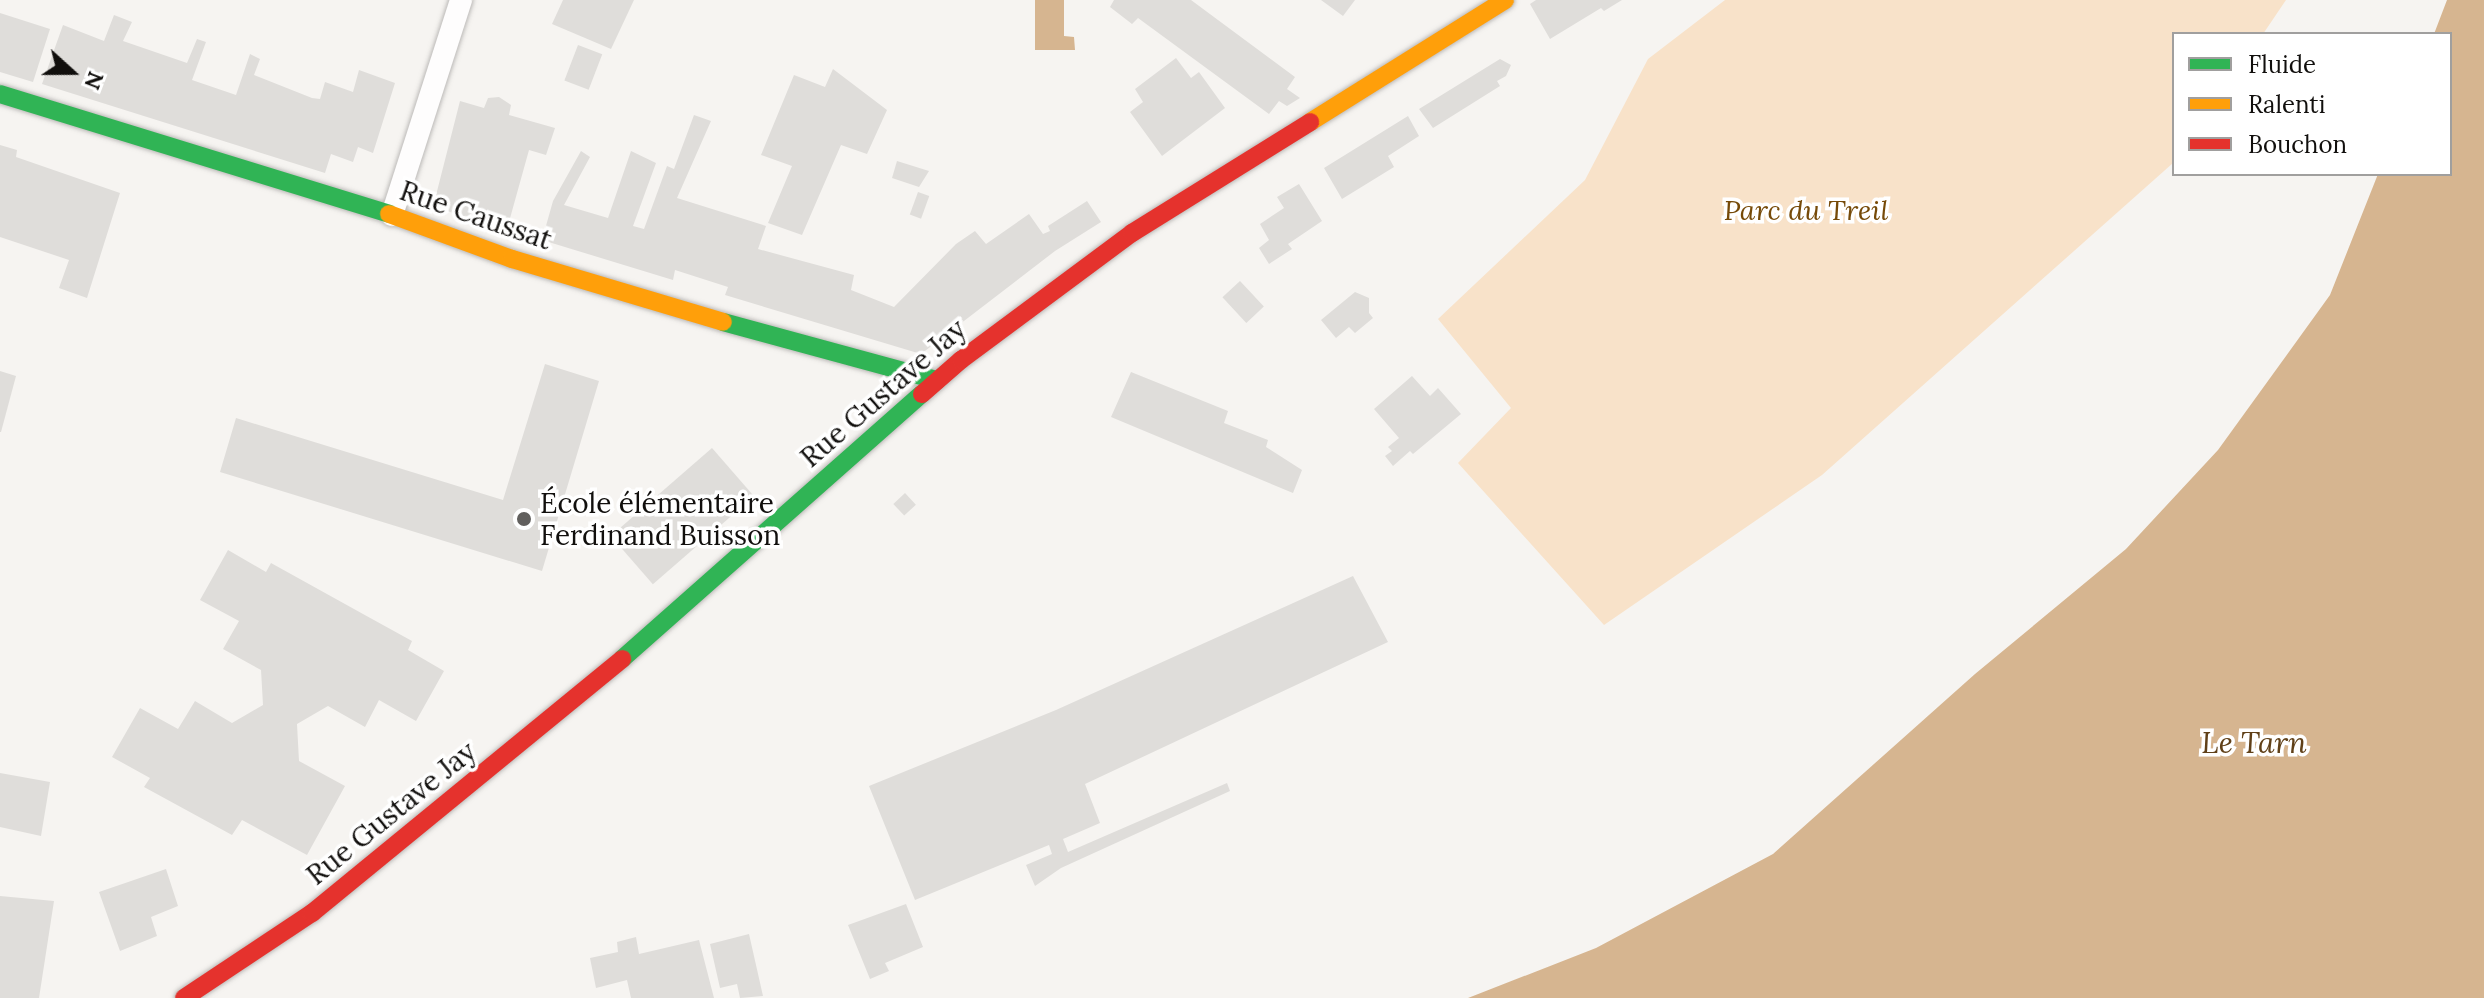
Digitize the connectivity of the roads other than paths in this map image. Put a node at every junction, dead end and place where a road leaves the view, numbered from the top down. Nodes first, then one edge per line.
1 (461, 0) edge
2 (1505, 0) edge
3 (0, 94) edge
4 (392, 215) junction
5 (937, 380) junction
6 (184, 998) edge

1 - 4 lane
2 - 5 street, Rue Gustave Jay
3 - 4 street, Rue Caussat
4 - 5 street, Rue Caussat
5 - 6 street, Rue Gustave Jay

